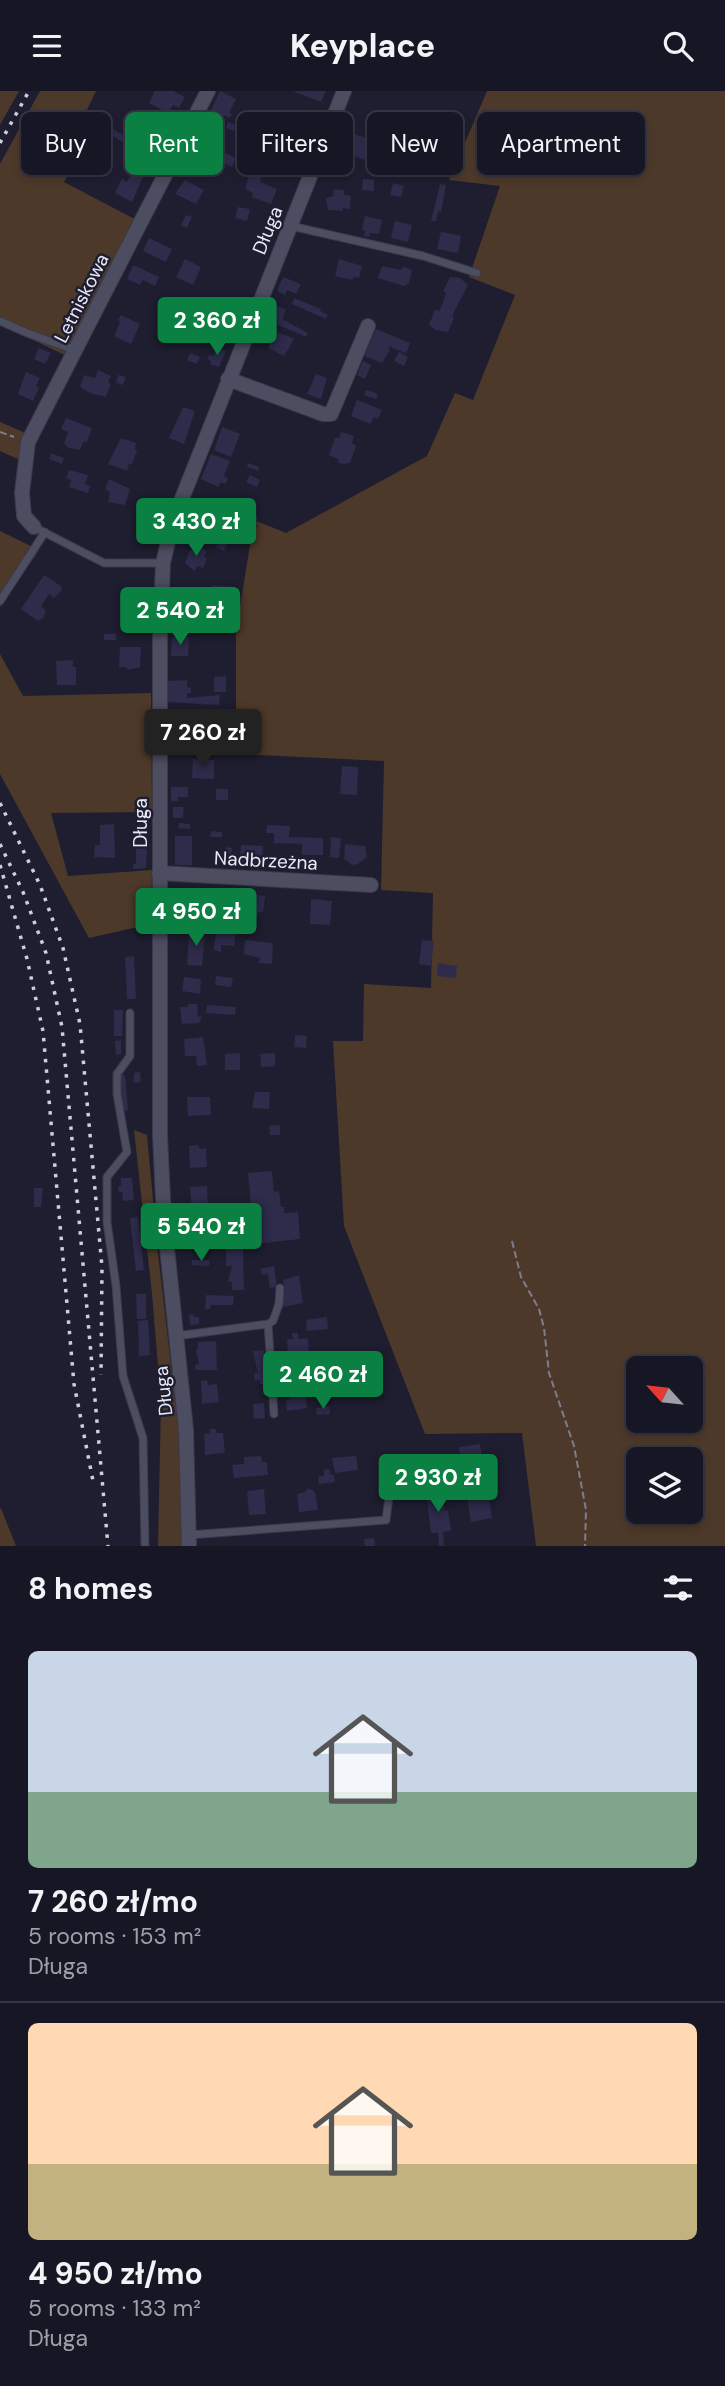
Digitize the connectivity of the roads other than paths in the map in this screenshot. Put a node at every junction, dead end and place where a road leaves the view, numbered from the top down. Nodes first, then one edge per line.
1 (208, 91) edge
2 (344, 91) edge
3 (289, 226) junction
4 (477, 273) dead end
5 (0, 321) edge
6 (368, 325) dead end
7 (76, 350) junction
8 (228, 379) junction
9 (40, 529) junction
10 (163, 563) junction
11 (0, 601) edge
12 (159, 873) junction
13 (370, 885) dead end
14 (130, 1013) dead end
15 (280, 1288) dead end
16 (268, 1324) junction
17 (176, 1336) junction
18 (274, 1414) dead end
19 (389, 1497) dead end
20 (189, 1540) edge
21 (145, 1546) edge

1 - 7 street, Letniskowa
2 - 3 street, Długa
3 - 4 lane
3 - 8 street, Długa
5 - 7 lane
6 - 8 street
7 - 9 street, Letniskowa
8 - 10 street, Długa
9 - 10 lane
9 - 11 lane
10 - 12 street, Długa
12 - 13 street, Nadbrzeżna
12 - 17 street, Długa
14 - 21 lane
15 - 16 lane
16 - 17 lane
16 - 18 lane
17 - 20 street, Długa
19 - 20 lane

